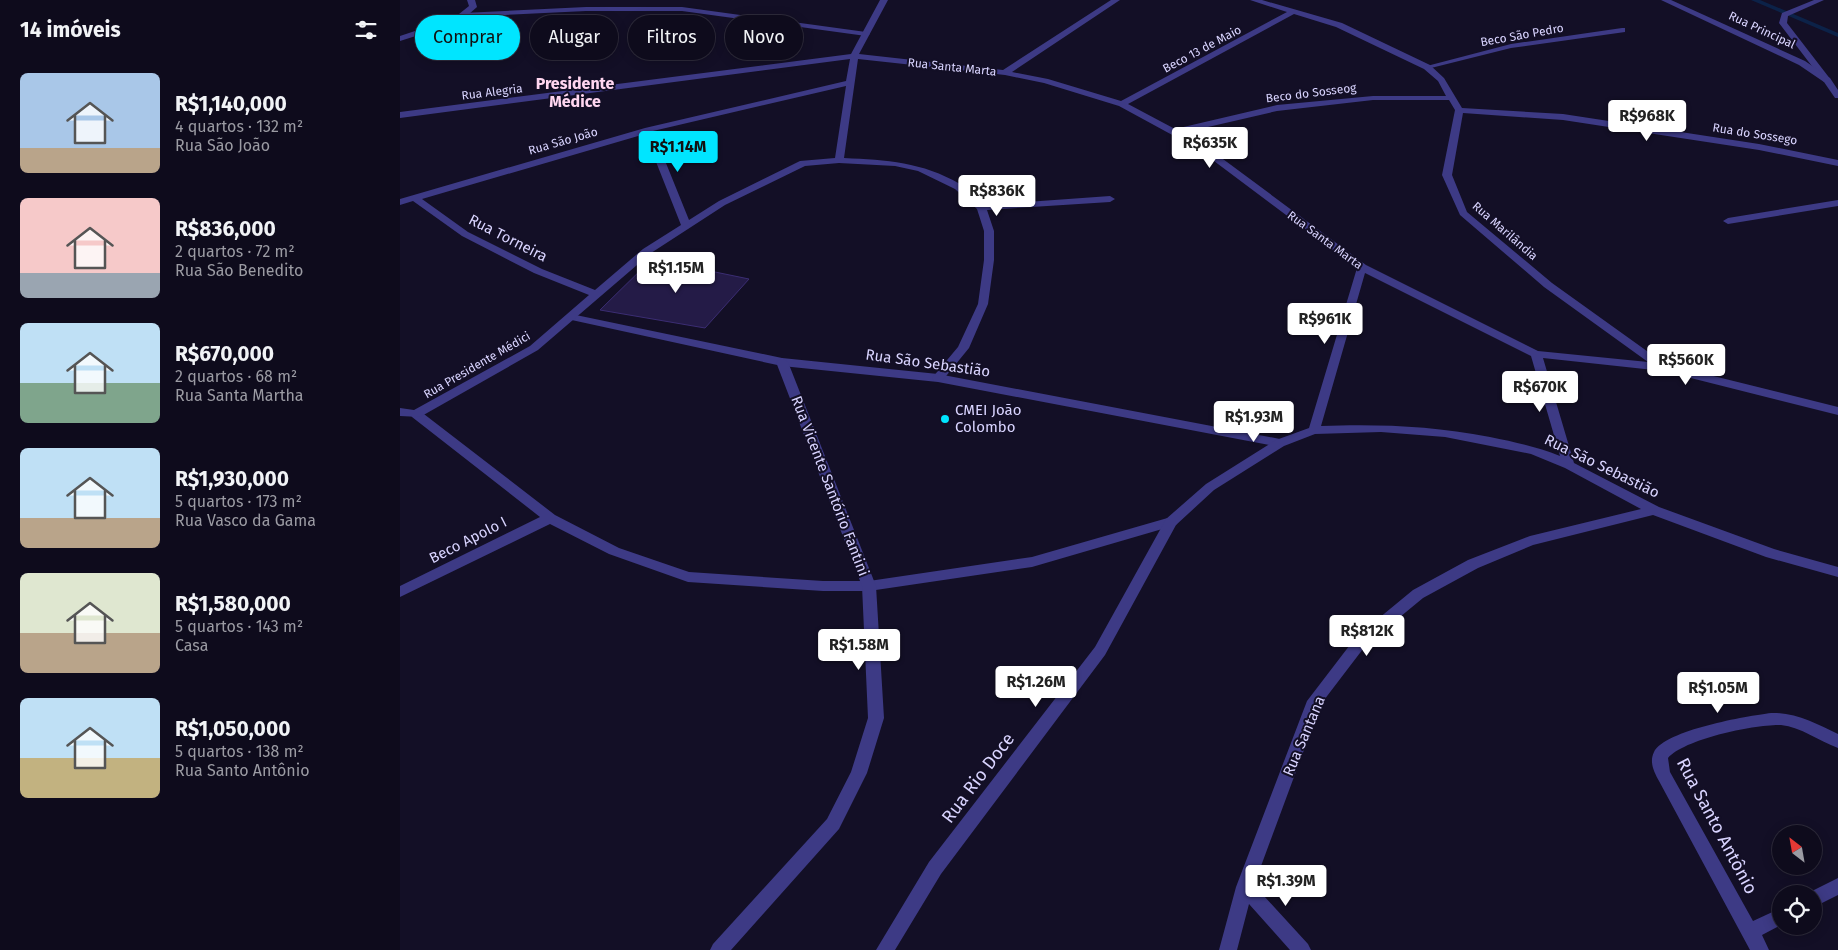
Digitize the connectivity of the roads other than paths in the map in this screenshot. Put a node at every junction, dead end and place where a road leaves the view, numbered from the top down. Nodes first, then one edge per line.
1 (471, 0) edge
2 (884, 0) edge
3 (1116, 0) edge
4 (1254, 0) edge
5 (1665, 0) edge
6 (1820, 0) edge
7 (1292, 12) junction
8 (463, 15) joint
9 (1622, 30) dead end
10 (415, 34) edge
11 (866, 34) junction
12 (400, 39) edge
13 (854, 56) junction
14 (1428, 66) junction
15 (1005, 73) junction
16 (1827, 80) junction
17 (851, 82) junction
18 (1838, 96) edge
19 (1452, 98) junction
20 (1122, 104) junction
21 (1459, 110) junction
22 (400, 115) edge
23 (648, 130) junction
24 (1175, 132) junction
25 (839, 160) junction
26 (1838, 163) edge
27 (414, 197) junction
28 (1110, 199) dead end
29 (400, 202) edge
30 (1838, 203) edge
31 (980, 208) junction
32 (1728, 221) dead end
33 (686, 226) junction
34 (1362, 267) junction
35 (595, 294) junction
36 (571, 317) junction
37 (1536, 354) junction
38 (782, 362) junction
39 (1663, 367) junction
40 (938, 378) junction
41 (1838, 410) edge
42 (400, 412) edge
43 (416, 414) junction
44 (1314, 430) junction
45 (1280, 443) junction
46 (1569, 465) junction
47 (1654, 510) junction
48 (550, 518) junction
49 (1172, 522) junction
50 (1838, 572) edge
51 (869, 586) junction
52 (400, 592) edge
53 (1838, 741) edge
54 (1245, 886) junction
55 (1838, 886) edge
56 (1822, 895) edge
57 (1772, 921) edge
58 (1750, 932) junction
59 (719, 950) edge
60 (885, 950) edge
61 (1228, 950) edge
62 (1302, 950) edge
63 (1760, 950) edge

1 - 8 street
2 - 11 street
3 - 15 street
4 - 7 street
5 - 16 street, Rua Principal
6 - 16 street
7 - 14 street
7 - 20 street, Beco 13 de Maio
8 - 11 street
9 - 14 street, Beco São Pedro
10 - 12 street
11 - 13 street
13 - 15 street, Rua Santa Marta
13 - 17 street
13 - 22 street, Rua Alegria
14 - 19 street
15 - 20 street, Rua Santa Marta
16 - 18 street, Rua Principal
17 - 23 street, Rua São João
17 - 25 street
19 - 21 street
19 - 24 street, Beco do Sosseog
20 - 24 street, Rua Santa Marta
21 - 26 street, Rua do Sossego
21 - 39 street, Rua Marilândia
23 - 27 street, Rua São João
23 - 33 street
24 - 34 street, Rua Santa Marta
25 - 31 street, Rua Presidente Médici
25 - 33 street, Rua Presidente Médici
27 - 29 street, Rua São João
27 - 35 street, Rua Torneira
28 - 31 street
30 - 32 street
31 - 40 street
33 - 35 street, Rua Presidente Médici
34 - 37 street, Rua Santa Marta
34 - 44 street
35 - 36 street, Rua Presidente Médici
36 - 38 street, Rua São Sebastião
36 - 43 street, Rua Presidente Médici
37 - 39 street, Rua Santa Marta
37 - 46 street
38 - 40 street, Rua São Sebastião
38 - 51 street, Rua Vicente Santório Fantini
39 - 41 street, Rua Santa Marta
40 - 45 street, Rua São Sebastião
42 - 43 street
43 - 48 street
44 - 45 street, Rua São Sebastião
44 - 46 street, Rua São Sebastião
45 - 49 street, Rua Rio Doce
46 - 47 street, Rua São Sebastião
47 - 50 street, Rua São Sebastião
47 - 54 street, Rua Santana
48 - 51 street
48 - 52 street, Beco Apolo I
49 - 51 street
49 - 60 street, Rua Rio Doce
51 - 59 street, Rua Vicente Santório Fantini
53 - 58 street, Rua Santo Antônio
54 - 61 street, Rua Santana
54 - 62 street
55 - 56 street
57 - 58 street
58 - 63 street, Rua Santo Antônio

